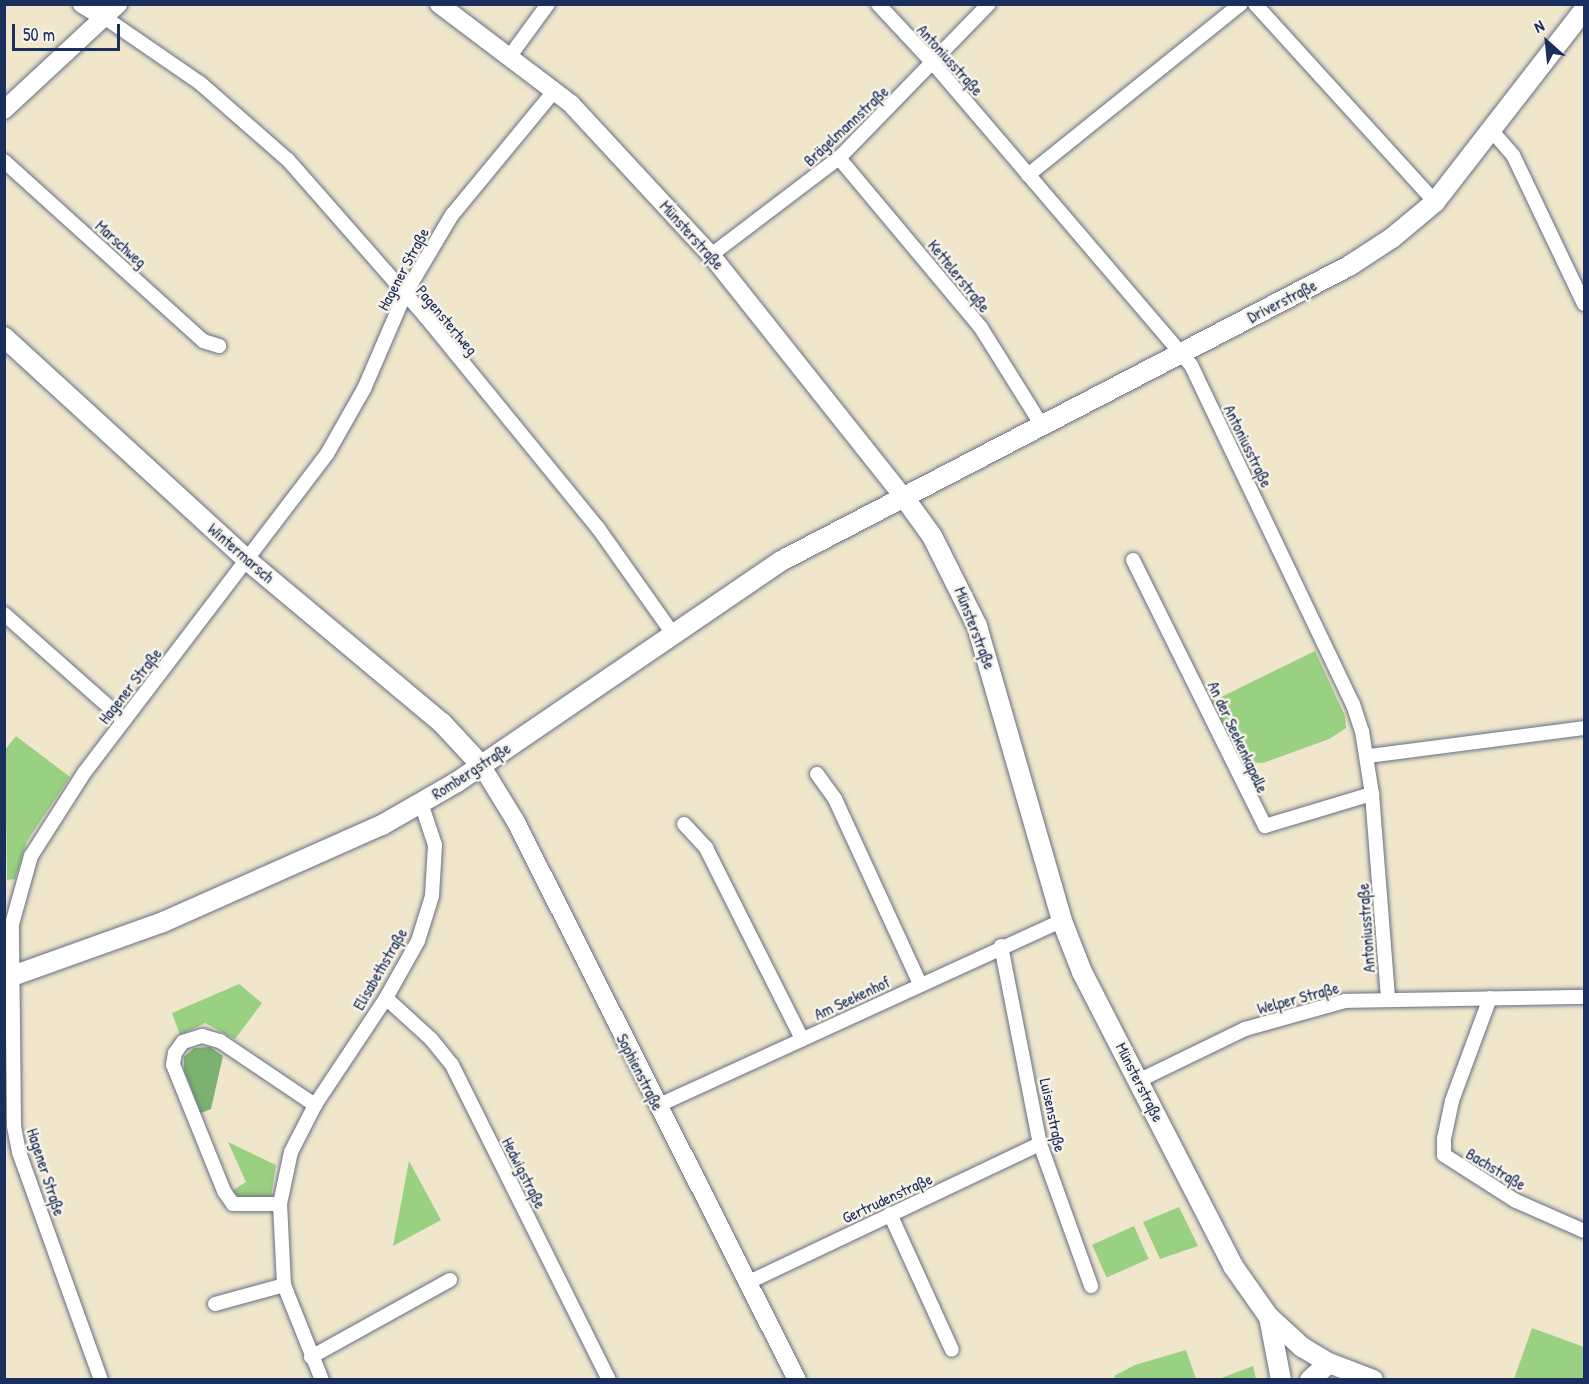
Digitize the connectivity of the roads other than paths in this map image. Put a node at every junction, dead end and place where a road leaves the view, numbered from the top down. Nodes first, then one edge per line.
1 (82, 4) edge
2 (439, 4) edge
3 (548, 4) edge
4 (878, 4) edge
5 (989, 4) edge
6 (1241, 4) edge
7 (1255, 4) edge
8 (1584, 10) edge
9 (111, 11) edge
10 (510, 56) junction
11 (933, 63) junction
12 (555, 90) junction
13 (4, 110) edge
14 (1492, 131) junction
15 (839, 158) junction
16 (4, 161) edge
17 (1028, 175) junction
18 (1435, 202) junction
19 (711, 255) junction
20 (405, 294) junction
21 (1584, 304) edge
22 (4, 337) edge
23 (219, 346) dead end
24 (1182, 353) junction
25 (1041, 424) junction
26 (903, 496) junction
27 (247, 560) junction
28 (1133, 560) dead end
29 (4, 614) edge
30 (673, 634) junction
31 (124, 720) junction
32 (1584, 728) edge
33 (1369, 756) junction
34 (481, 765) junction
35 (817, 774) dead end
36 (1372, 794) junction
37 (421, 803) junction
38 (684, 824) dead end
39 (1062, 921) junction
40 (1001, 946) junction
41 (9, 978) edge
42 (920, 984) junction
43 (386, 998) junction
44 (1388, 998) junction
45 (1490, 998) junction
46 (1584, 998) edge
47 (802, 1039) junction
48 (1140, 1080) junction
49 (315, 1104) junction
50 (657, 1106) junction
51 (1040, 1144) junction
52 (280, 1204) junction
53 (890, 1214) junction
54 (1584, 1231) edge
55 (450, 1280) dead end
56 (749, 1282) junction
57 (284, 1285) junction
58 (1091, 1286) dead end
59 (215, 1305) dead end
60 (1269, 1317) junction
61 (952, 1350) dead end
62 (311, 1357) junction
63 (1328, 1371) edge
64 (101, 1380) edge
65 (322, 1380) edge
66 (609, 1380) edge
67 (797, 1380) edge
68 (1281, 1380) edge
69 (1311, 1380) edge
70 (1373, 1380) edge

1 - 9 street
2 - 10 street, Münsterstraße
3 - 10 street
4 - 11 street, Antoniusstraße
5 - 11 street, Brägelmannstraße
6 - 17 street
7 - 18 street
8 - 14 main road, Driverstraße
9 - 13 street
9 - 20 street, Pagenstertweg
10 - 12 street, Münsterstraße
11 - 15 street, Brägelmannstraße
11 - 17 street, Antoniusstraße
12 - 19 street, Münsterstraße
12 - 20 street, Hagener Straße
14 - 18 main road, Driverstraße
14 - 21 street
15 - 19 street, Brägelmannstraße
15 - 25 street, Kettelerstraße
16 - 23 street, Marschweg
17 - 24 street, Antoniusstraße
18 - 24 main road, Driverstraße
19 - 26 street, Münsterstraße
20 - 27 street, Hagener Straße
20 - 30 street, Pagenstertweg
22 - 27 main road, Wintermarsch
24 - 25 main road, Driverstraße
24 - 33 street, Antoniusstraße
25 - 26 main road, Driverstraße
26 - 30 main road, Rombergstraße
26 - 39 main road, Münsterstraße
27 - 31 street, Hagener Straße
27 - 34 main road, Wintermarsch
28 - 36 street, An der Seekenkapelle
29 - 31 street
30 - 34 main road, Rombergstraße
31 - 41 street, Hagener Straße
32 - 33 street
33 - 36 street, Antoniusstraße
34 - 37 main road, Rombergstraße
34 - 50 street, Sophienstraße
35 - 42 street
36 - 44 street, Antoniusstraße
37 - 41 main road, Rombergstraße
37 - 43 street, Elisabethstraße
38 - 47 street
39 - 40 street, Am Seekenhof
39 - 48 main road, Münsterstraße
40 - 42 street, Am Seekenhof
40 - 51 street, Luisenstraße
41 - 64 street, Hagener Straße
42 - 47 street, Am Seekenhof
43 - 49 street, Elisabethstraße
43 - 66 street, Hedwigstraße
44 - 45 street, Welper Straße
44 - 48 street, Welper Straße
45 - 46 street, Welper Straße
45 - 54 street, Bachstraße
47 - 50 street, Am Seekenhof
48 - 60 main road, Münsterstraße
49 - 52 street, Elisabethstraße
49 - 52 street
50 - 56 street, Sophienstraße
51 - 53 street, Gertrudenstraße
51 - 58 street, Luisenstraße
52 - 57 street, Elisabethstraße
53 - 56 street, Gertrudenstraße
53 - 61 street
55 - 62 street
56 - 67 street, Sophienstraße
57 - 59 street
57 - 62 street, Elisabethstraße
60 - 63 main road, Münsterstraße
60 - 68 main road
62 - 65 street, Elisabethstraße
63 - 69 main road
63 - 70 main road, Münsterstraße

